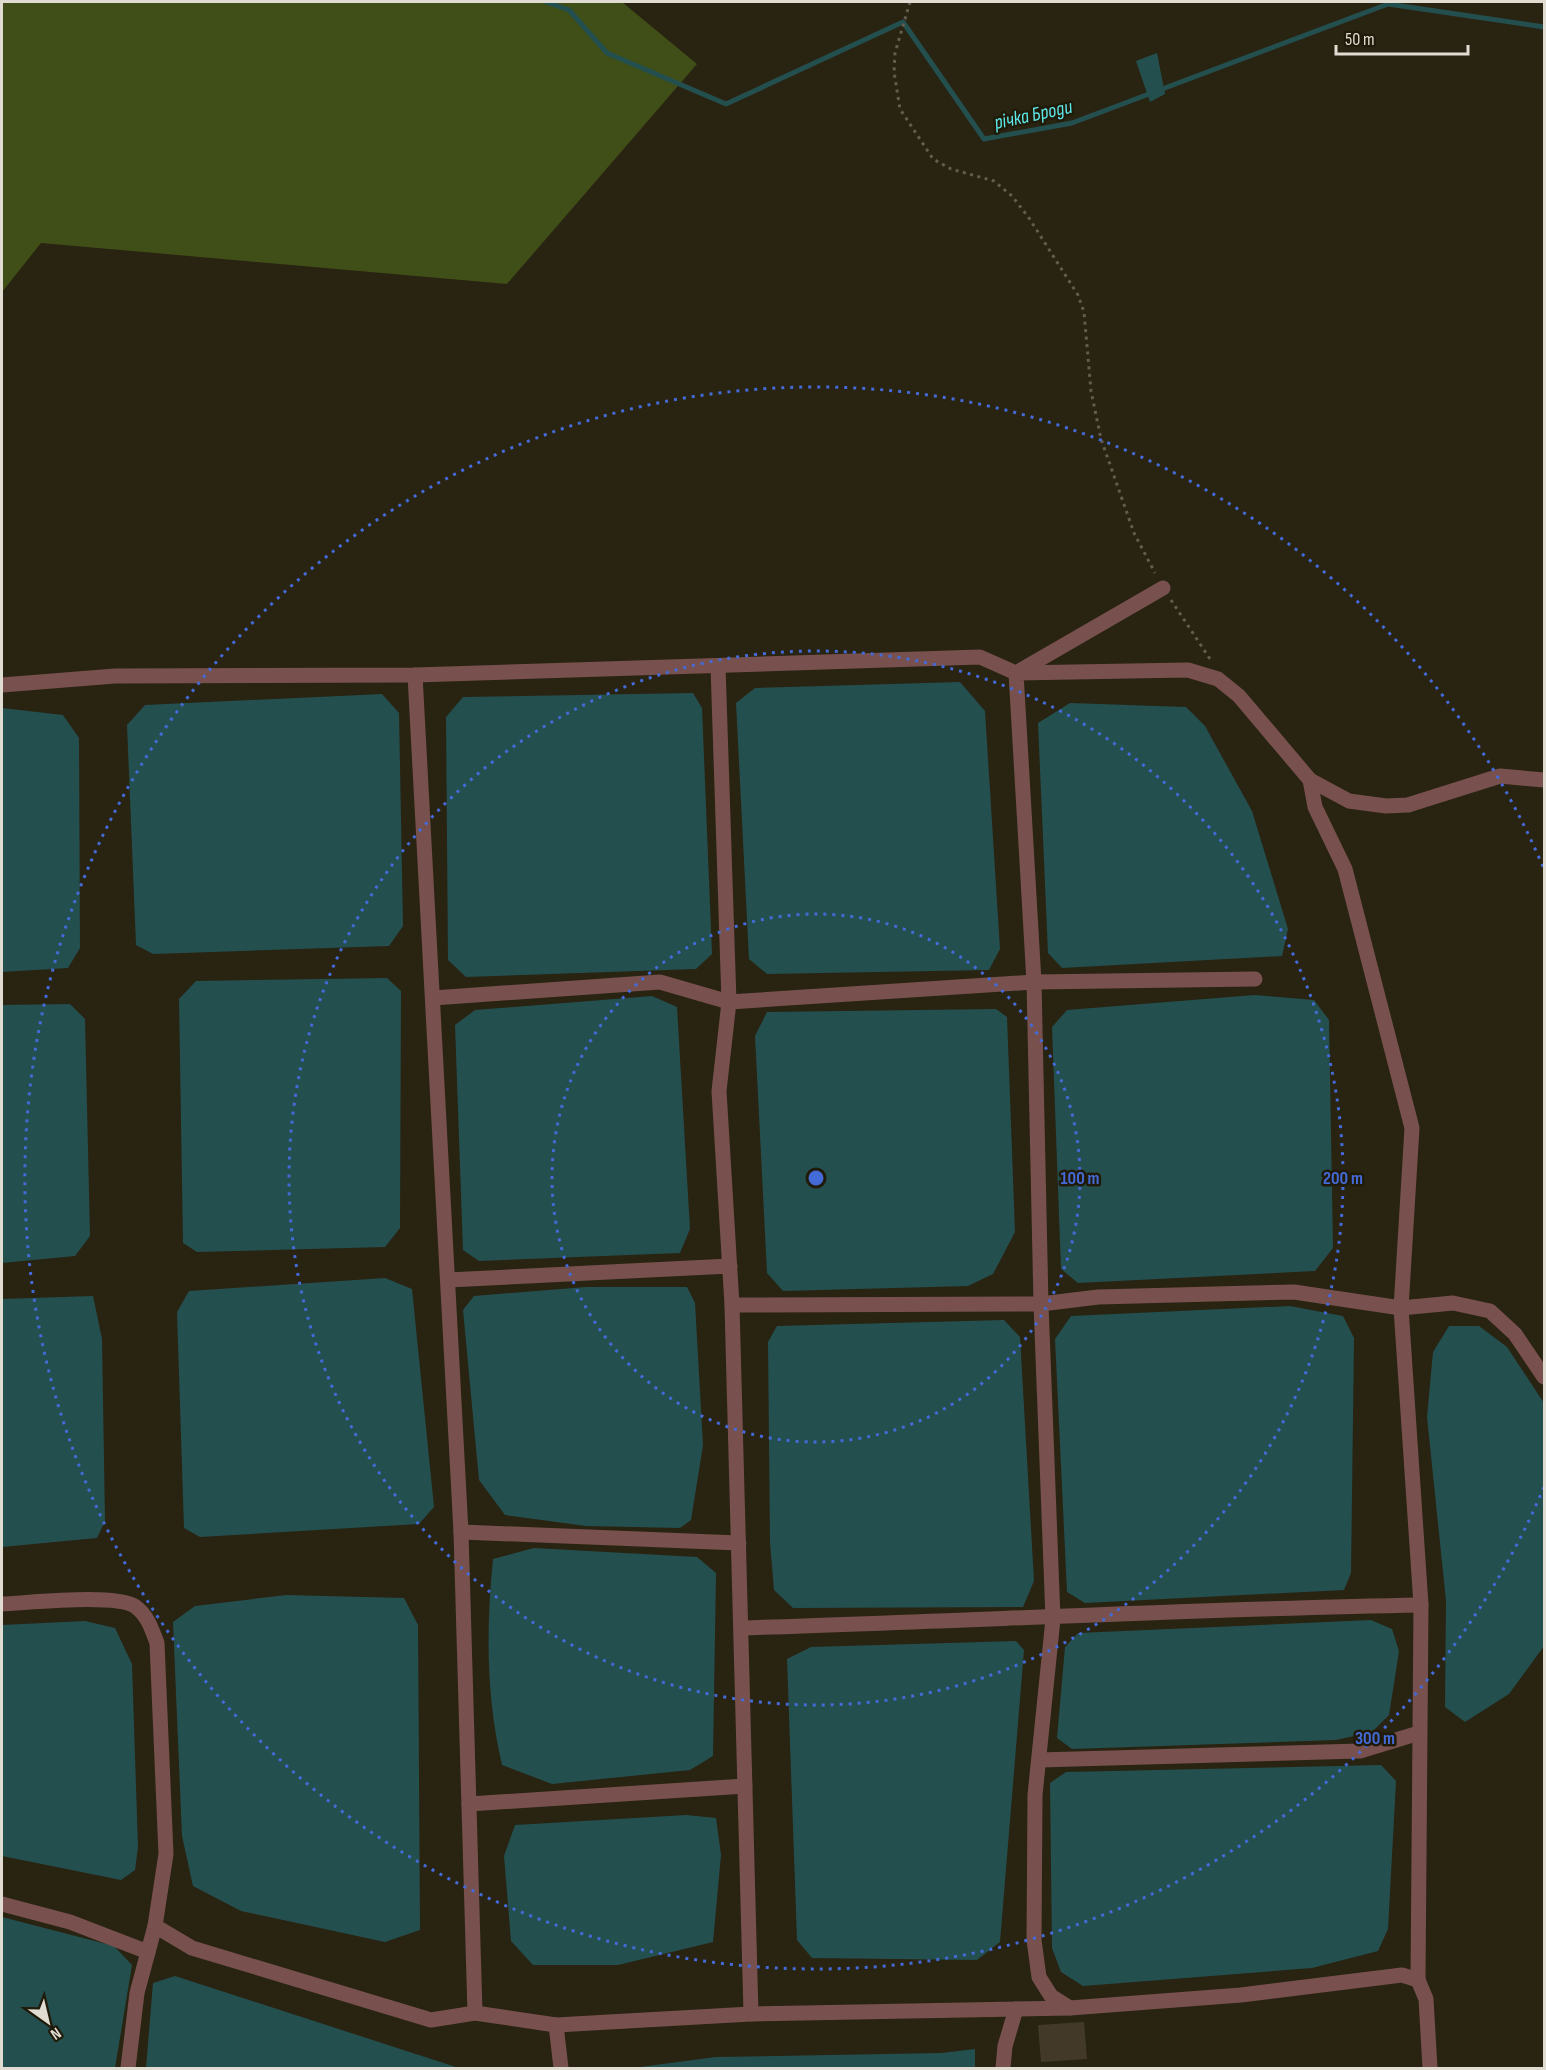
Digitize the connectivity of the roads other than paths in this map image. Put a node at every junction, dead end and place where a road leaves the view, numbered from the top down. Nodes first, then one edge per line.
1 (1163, 588) road end
2 (718, 666) junction
3 (1016, 673) junction
4 (415, 675) junction
5 (2, 685) edge
6 (1310, 780) junction
7 (1545, 780) edge
8 (1255, 979) dead end
9 (1034, 982) junction
10 (433, 998) junction
11 (729, 1002) junction
12 (730, 1266) junction
13 (448, 1280) junction
14 (1041, 1304) junction
15 (732, 1305) junction
16 (1401, 1308) junction
17 (1545, 1377) edge
18 (461, 1532) junction
19 (739, 1543) junction
20 (2, 1604) edge
21 (1421, 1605) junction
22 (1053, 1619) junction
23 (741, 1628) junction
24 (1419, 1733) junction
25 (1039, 1760) junction
26 (745, 1786) junction
27 (469, 1804) junction
28 (2, 1904) edge
29 (155, 1926) junction
30 (148, 1952) junction
31 (1418, 1980) junction
32 (1070, 2008) junction
33 (1016, 2009) junction
34 (475, 2013) junction
35 (751, 2014) junction
36 (555, 2025) junction
37 (128, 2068) edge
38 (561, 2068) edge
39 (1003, 2068) edge
40 (1430, 2068) edge

1 - 3 lane
2 - 3 lane
2 - 4 lane
2 - 11 lane
3 - 6 lane
3 - 9 lane
4 - 5 lane
4 - 10 lane
6 - 7 lane
6 - 16 lane
8 - 9 lane
9 - 11 lane
9 - 14 lane
10 - 11 lane
10 - 13 lane
11 - 12 lane
12 - 13 lane
12 - 15 lane
13 - 18 lane
14 - 15 lane
14 - 16 lane
14 - 22 lane
15 - 19 lane
16 - 17 lane
16 - 21 lane
18 - 19 lane
18 - 27 lane
19 - 23 lane
20 - 29 lane
21 - 22 lane
21 - 24 lane
22 - 23 lane
22 - 25 lane
23 - 26 lane
24 - 25 lane
24 - 31 lane
25 - 32 lane
26 - 27 lane
26 - 35 lane
27 - 34 lane
28 - 30 lane
29 - 30 lane
29 - 34 lane
30 - 37 lane
31 - 32 lane
31 - 40 lane
32 - 33 lane
33 - 35 lane
33 - 39 lane
34 - 36 lane
35 - 36 lane
36 - 38 lane

